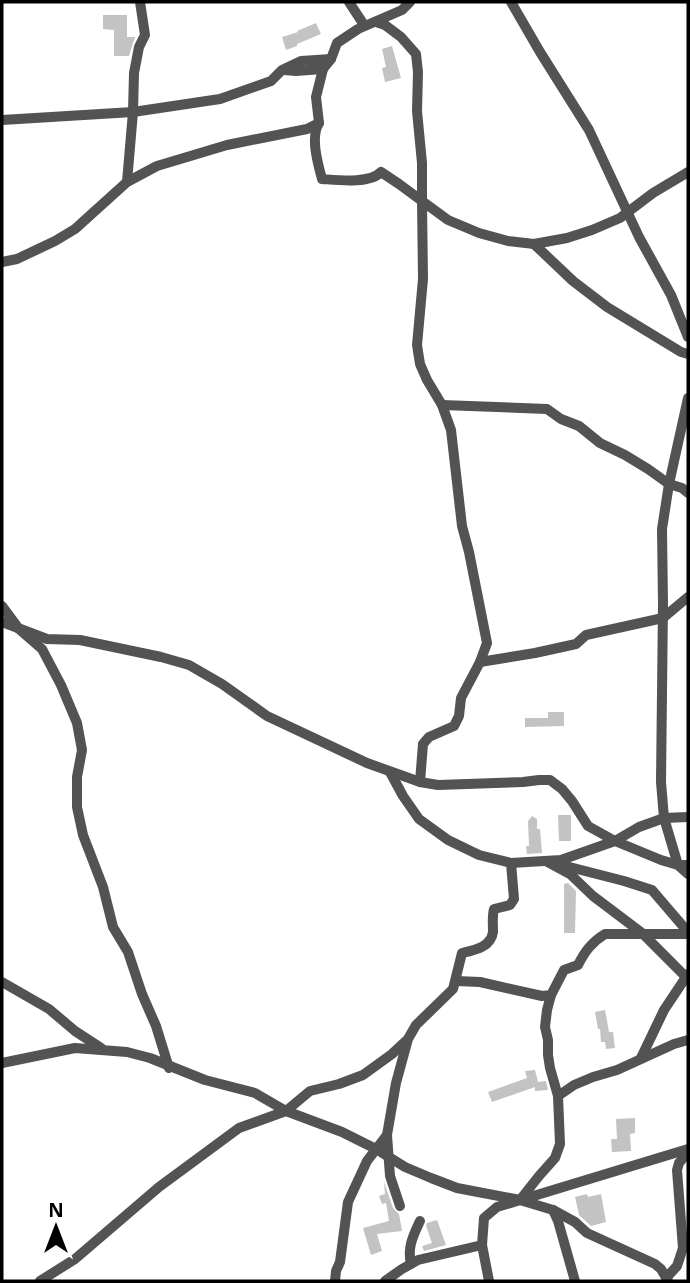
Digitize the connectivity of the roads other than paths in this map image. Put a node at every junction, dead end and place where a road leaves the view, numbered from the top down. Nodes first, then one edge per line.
1 (140, 2) edge
2 (349, 2) edge
3 (410, 2) edge
4 (511, 2) edge
5 (370, 24) junction
6 (331, 60) junction
7 (323, 69) junction
8 (282, 70) junction
9 (133, 112) junction
10 (2, 120) edge
11 (319, 123) junction
12 (688, 172) edge
13 (127, 182) junction
14 (422, 201) junction
15 (628, 213) junction
16 (534, 244) junction
17 (2, 262) edge
18 (688, 337) edge
19 (688, 354) edge
20 (688, 398) edge
21 (442, 405) junction
22 (668, 484) junction
23 (688, 493) edge
24 (688, 597) edge
25 (2, 606) edge
26 (663, 618) junction
27 (2, 622) edge
28 (19, 629) junction
29 (480, 662) junction
30 (390, 772) junction
31 (420, 782) junction
32 (688, 817) edge
33 (664, 818) junction
34 (615, 841) junction
35 (546, 861) junction
36 (511, 863) junction
37 (683, 865) edge
38 (688, 874) edge
39 (642, 933) junction
40 (688, 933) edge
41 (688, 976) edge
42 (456, 981) junction
43 (2, 982) edge
44 (551, 995) junction
45 (408, 1039) junction
46 (688, 1040) edge
47 (102, 1049) junction
48 (641, 1058) junction
49 (2, 1063) edge
50 (169, 1068) junction
51 (558, 1096) junction
52 (286, 1111) junction
53 (387, 1135) junction
54 (688, 1140) edge
55 (376, 1149) junction
56 (688, 1149) edge
57 (389, 1157) junction
58 (520, 1200) junction
59 (400, 1206) dead end
60 (553, 1210) junction
61 (420, 1221) dead end
62 (482, 1245) junction
63 (406, 1266) junction
64 (667, 1279) edge
65 (40, 1281) edge
66 (335, 1281) edge
67 (385, 1281) edge
68 (404, 1281) edge
69 (489, 1281) edge
70 (575, 1281) edge

1 - 9 street
2 - 5 street
3 - 5 street
4 - 15 street
5 - 6 street
5 - 14 street
6 - 7 street
6 - 8 street
7 - 8 street
7 - 11 street
8 - 9 street
9 - 10 street
9 - 13 street
11 - 13 street
11 - 14 street
12 - 15 street
13 - 17 street
14 - 16 street
14 - 21 street
15 - 16 street
15 - 18 street
16 - 19 street
20 - 22 street
21 - 22 street
21 - 29 street
22 - 23 street
22 - 26 street
24 - 26 street
25 - 28 street
26 - 29 street
26 - 33 street
27 - 28 street
28 - 30 street
28 - 50 street
29 - 31 street
30 - 31 street
30 - 36 street
31 - 34 street
32 - 33 street
33 - 34 street
33 - 37 street
34 - 35 street
34 - 37 street
35 - 36 street
35 - 39 street
35 - 40 street
36 - 42 street
37 - 38 street
39 - 40 street
39 - 41 street
39 - 44 street
41 - 48 street
42 - 44 street
42 - 45 street
43 - 47 street
44 - 51 street
45 - 52 street
45 - 53 street
46 - 48 street
47 - 49 street
47 - 50 street
48 - 51 street
50 - 52 street
51 - 58 street
52 - 55 street
52 - 65 street
53 - 55 street
53 - 57 street
54 - 56 street
55 - 57 street
55 - 66 street
56 - 58 street
56 - 64 street
57 - 58 street
57 - 59 street
58 - 60 street
58 - 62 street
60 - 64 street
60 - 70 street
61 - 63 street
62 - 63 street
62 - 69 street
63 - 67 street
63 - 68 street

